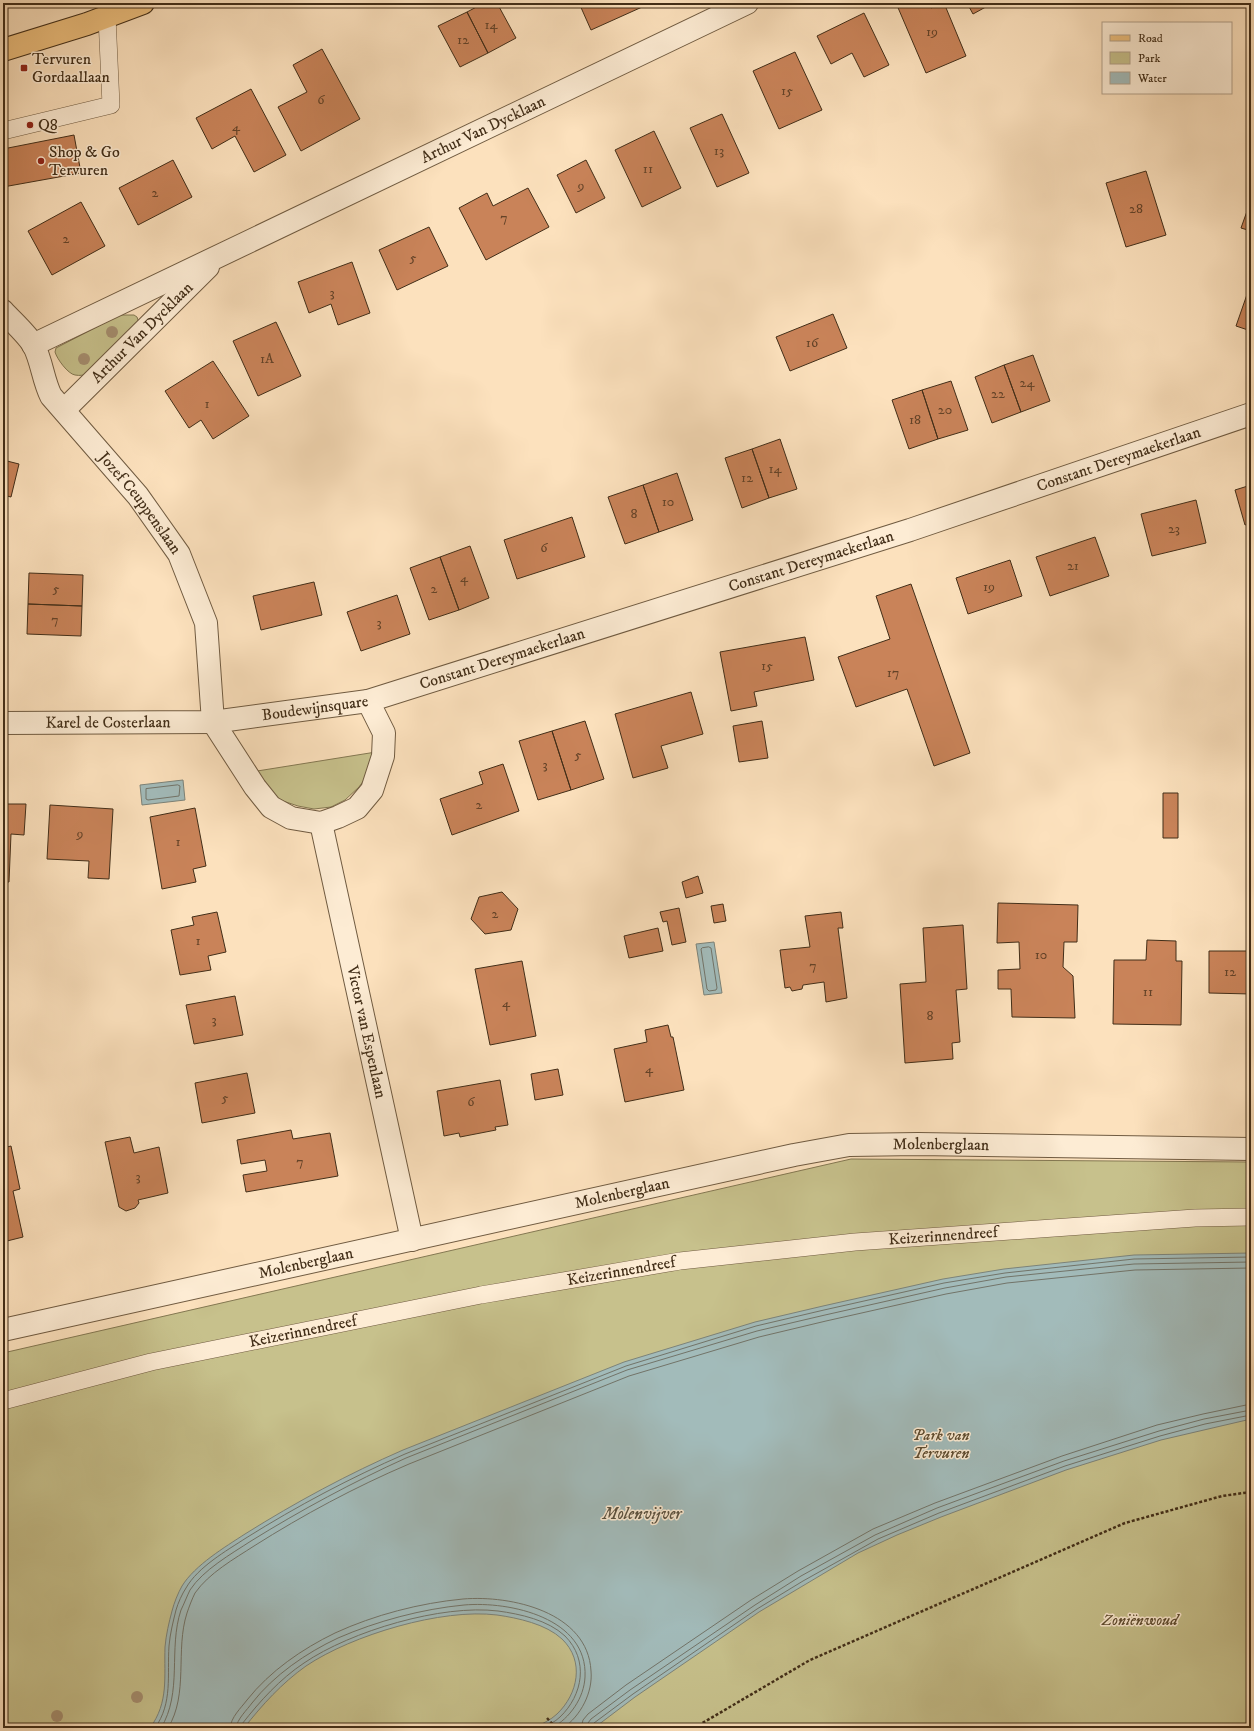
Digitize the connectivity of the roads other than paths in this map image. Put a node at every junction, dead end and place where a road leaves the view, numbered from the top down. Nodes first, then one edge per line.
1 (143, 3) edge
2 (739, 5) edge
3 (107, 17) junction
4 (3, 50) edge
5 (3, 130) edge
6 (220, 255) junction
7 (3, 311) edge
8 (33, 345) junction
9 (64, 410) junction
10 (1251, 414) edge
11 (368, 701) junction
12 (213, 722) junction
13 (3, 723) edge
14 (321, 823) junction
15 (1251, 1149) edge
16 (1251, 1217) edge
17 (412, 1240) junction
18 (3, 1330) edge
19 (3, 1401) edge

1 - 3 main road
2 - 6 street, Arthur Van Dycklaan
3 - 4 main road
3 - 5 lane
6 - 8 street, Arthur Van Dycklaan
6 - 9 street, Arthur Van Dycklaan
7 - 8 street, Jozef Ceuppenslaan
8 - 9 street, Jozef Ceuppenslaan
9 - 12 street, Jozef Ceuppenslaan
10 - 11 street, Constant Dereymaekerlaan
11 - 12 street, Boudewijnsquare
11 - 14 street, Boudewijnsquare
12 - 13 street, Karel de Costerlaan
12 - 14 street, Boudewijnsquare
14 - 17 street, Victor van Espenlaan
15 - 17 street, Molenberglaan
16 - 19 lane, Keizerinnendreef
17 - 18 street, Molenberglaan

